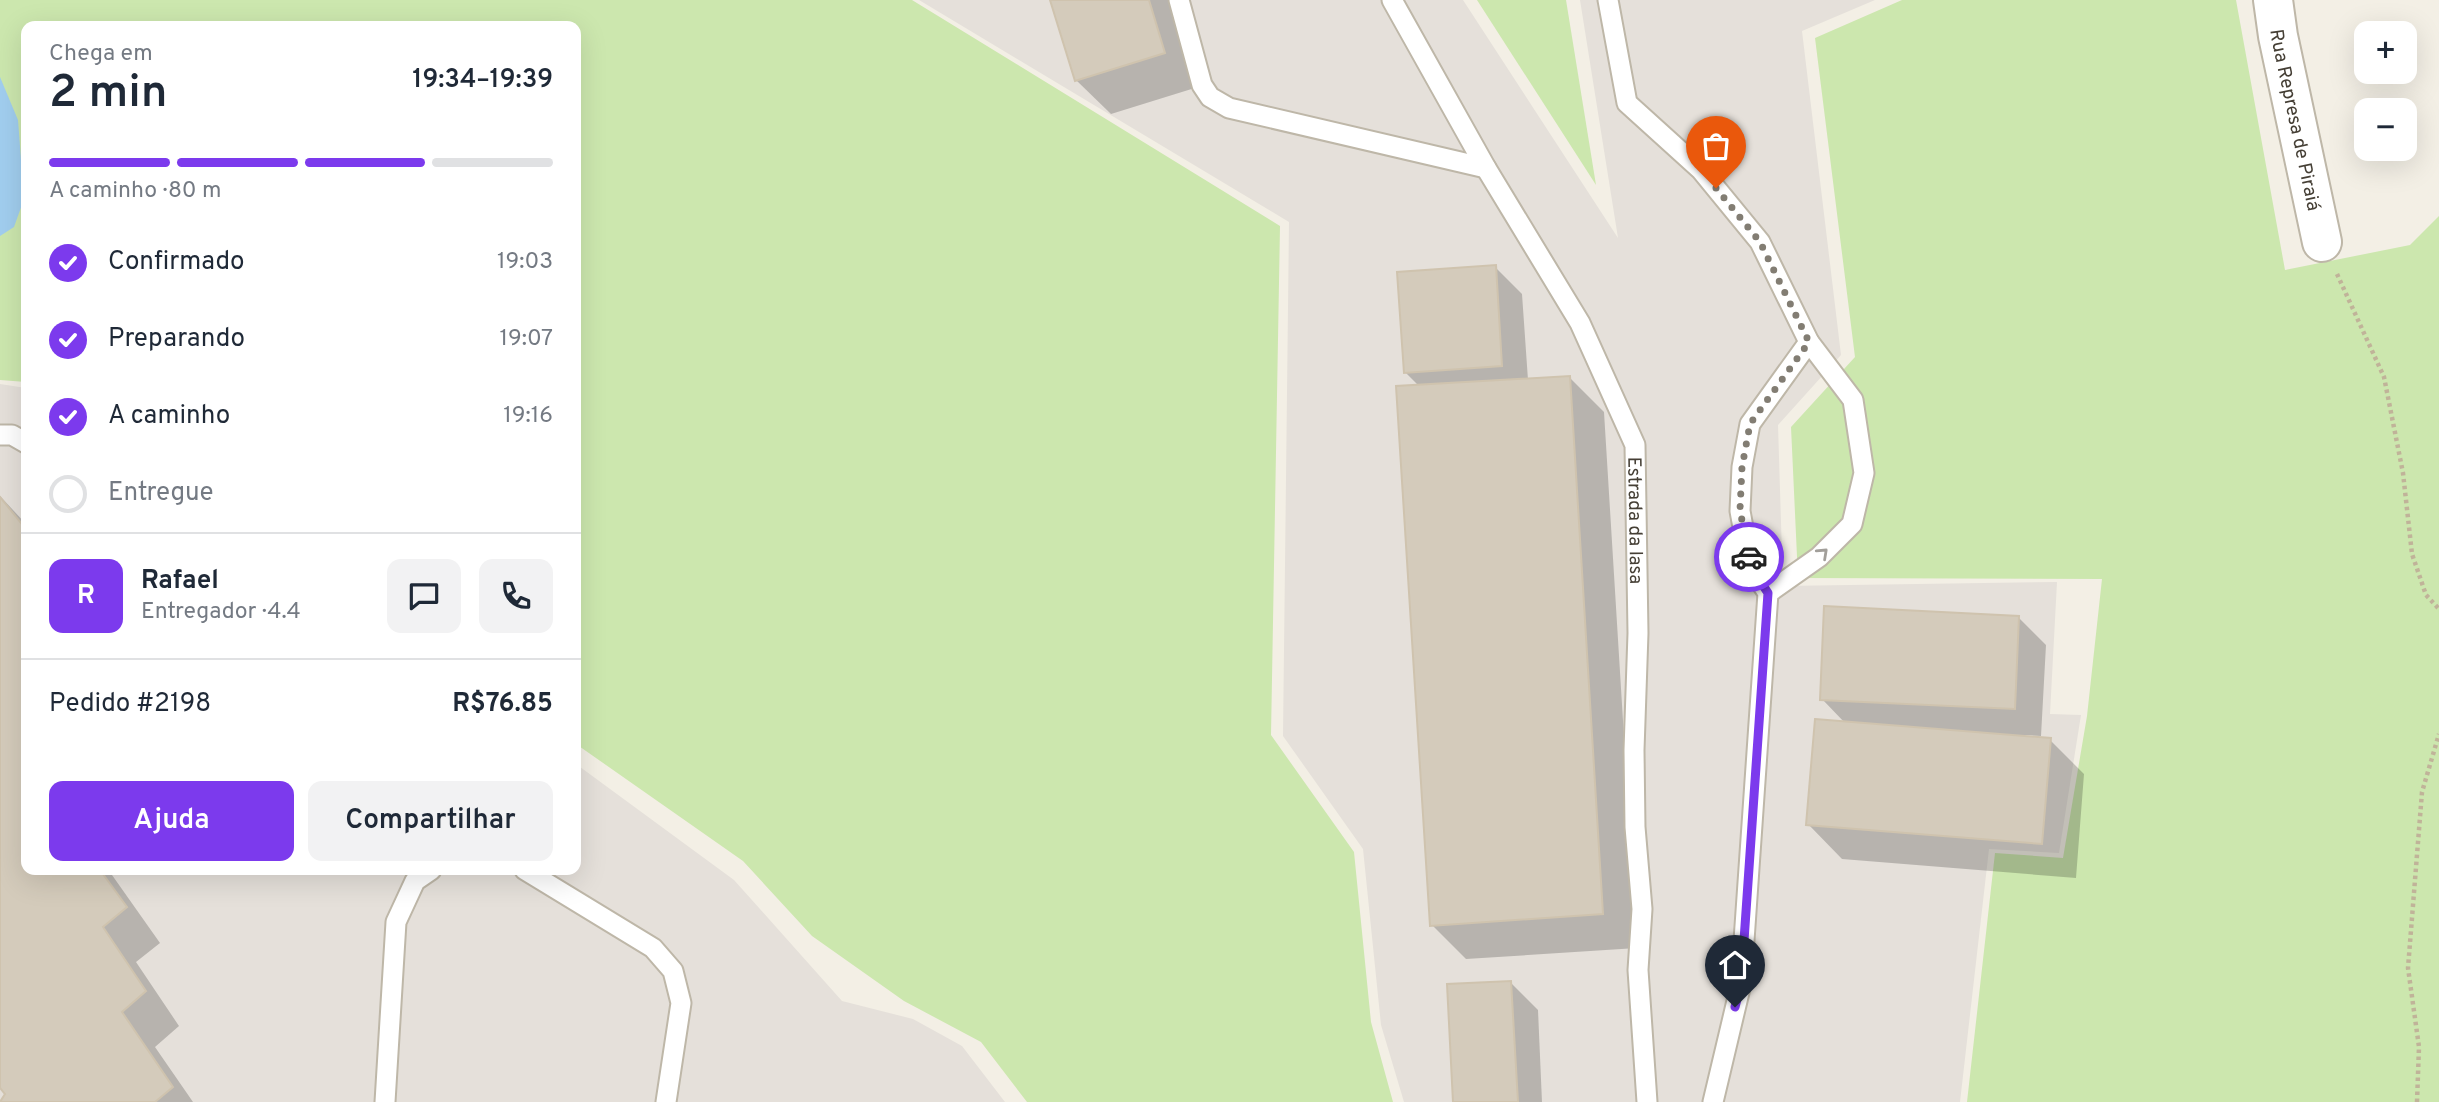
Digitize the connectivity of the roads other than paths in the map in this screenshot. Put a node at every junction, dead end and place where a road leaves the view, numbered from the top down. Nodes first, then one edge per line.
1 (1179, 0) edge
2 (1392, 0) edge
3 (1608, 0) edge
4 (2273, 0) edge
5 (1486, 168) junction
6 (2322, 242) road end
7 (1809, 342) junction
8 (0, 435) edge
9 (21, 440) edge
10 (1768, 593) junction
11 (424, 875) edge
12 (533, 875) edge
13 (385, 1102) edge
14 (666, 1102) edge
15 (1647, 1102) edge
16 (1713, 1102) edge

1 - 5 lane
2 - 5 lane, Estrada da Iasa
3 - 7 lane
4 - 6 street, Rua Represa de Piraiá
5 - 15 lane, Estrada da Iasa
7 - 10 lane
10 -> 7 lane
8 - 9 lane
10 - 16 lane
11 - 13 lane
12 - 14 lane

